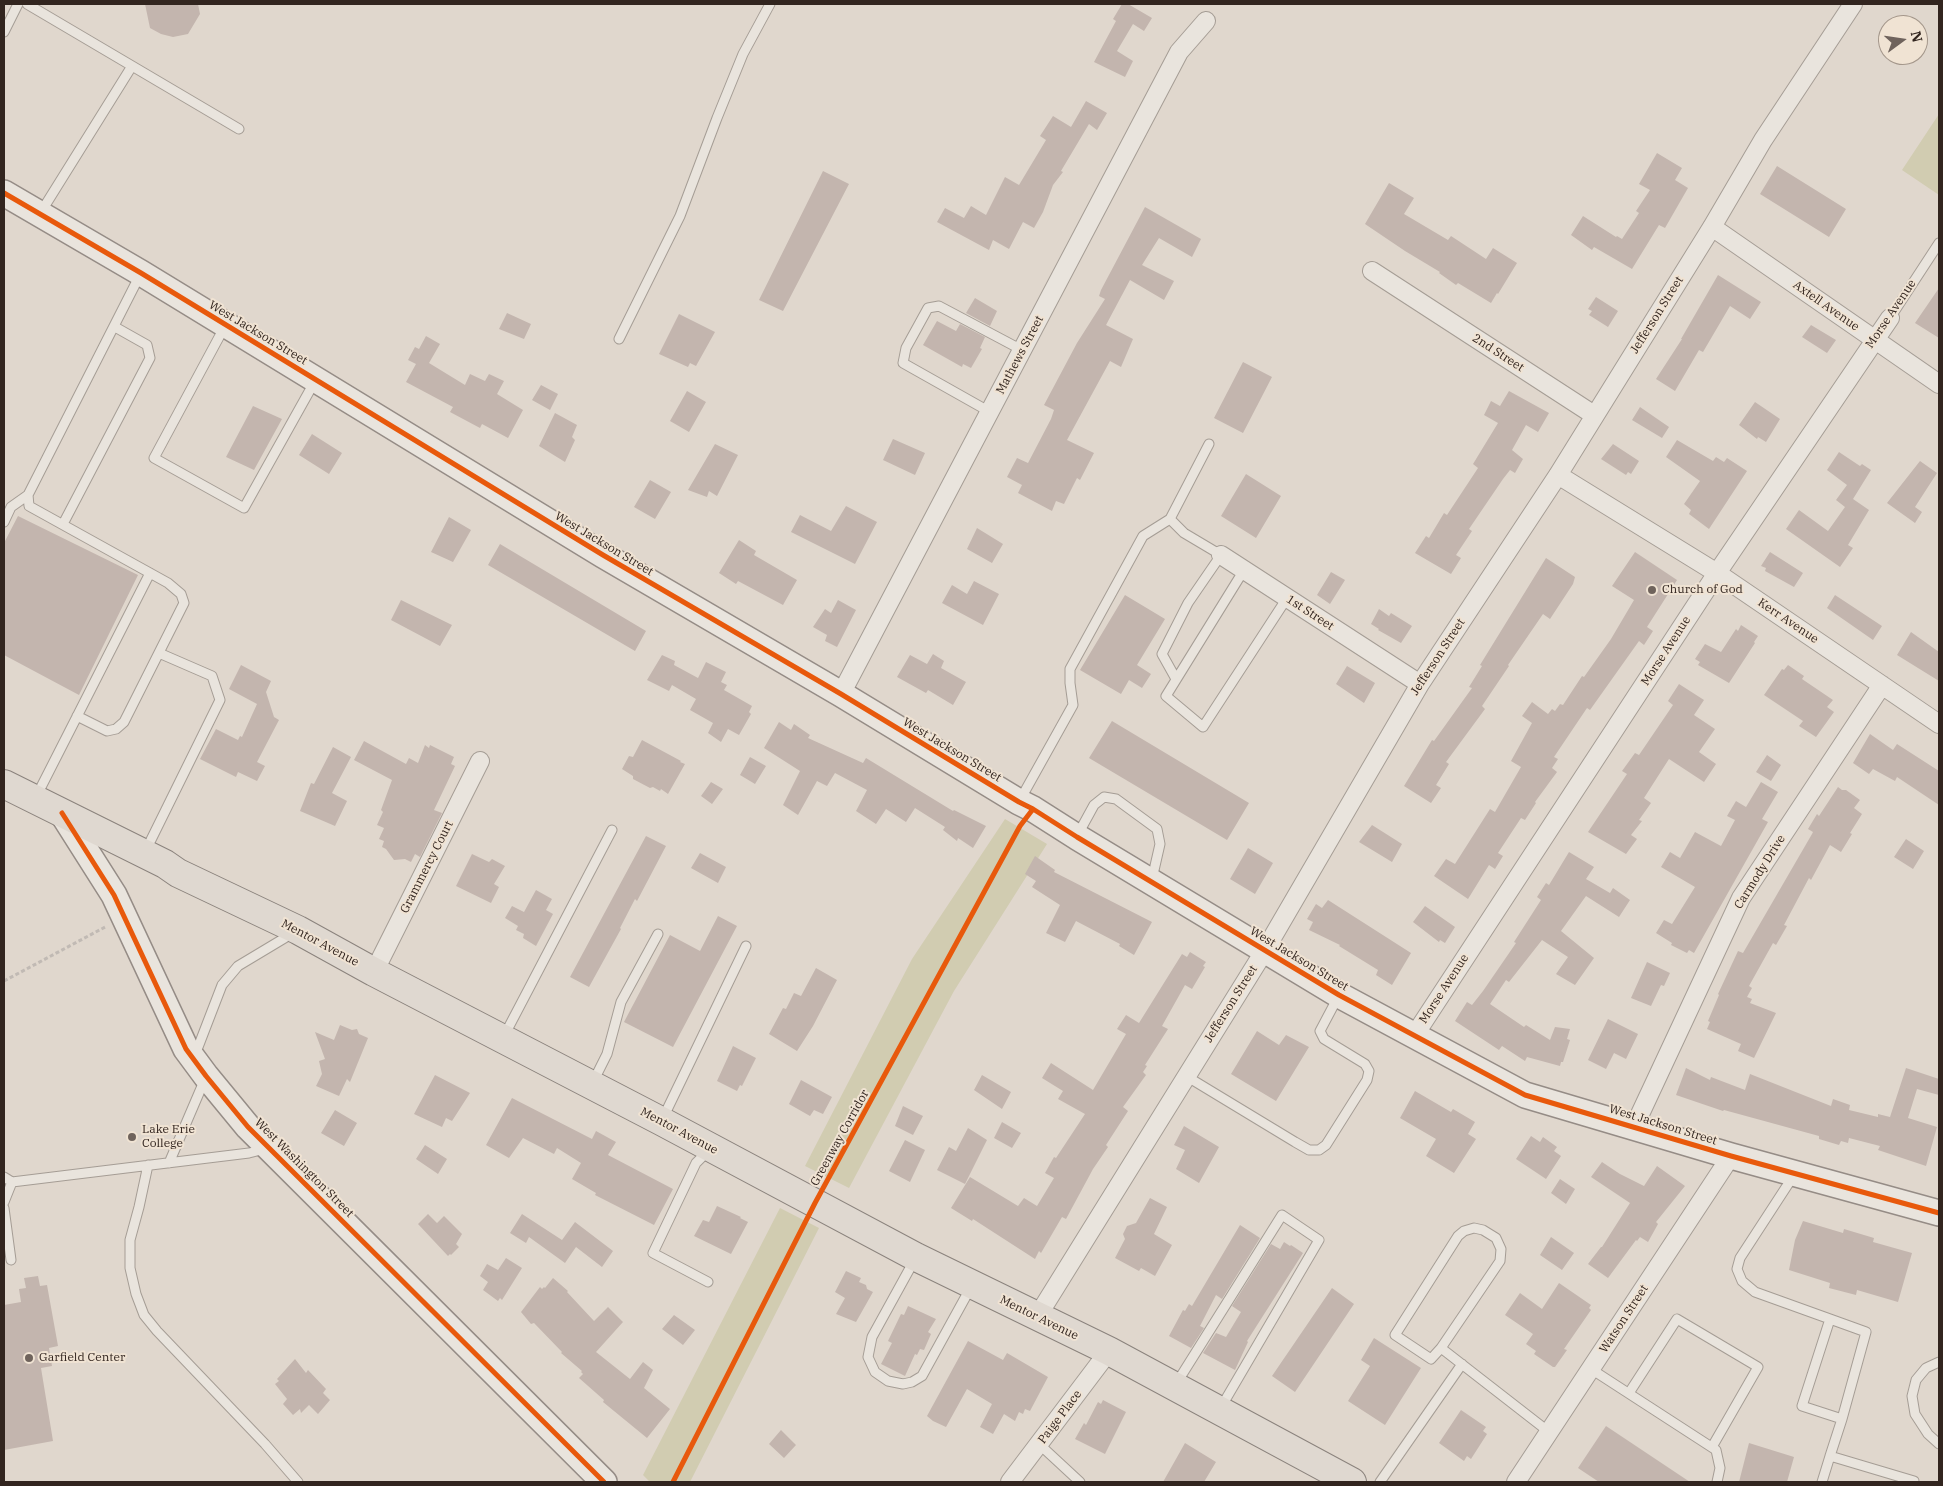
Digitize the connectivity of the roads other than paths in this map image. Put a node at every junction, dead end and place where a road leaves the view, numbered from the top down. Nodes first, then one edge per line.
1 (18, 4) edge
2 (27, 4) edge
3 (770, 4) edge
4 (1853, 4) edge
5 (1206, 21) dead end
6 (4, 32) edge
7 (132, 66) junction
8 (239, 129) dead end
9 (4, 194) edge
10 (39, 214) junction
11 (1712, 227) junction
12 (1939, 243) edge
13 (1372, 271) dead end
14 (141, 273) junction
15 (1890, 318) joint
16 (225, 326) junction
17 (113, 330) junction
18 (619, 339) dead end
19 (1874, 339) junction
20 (1022, 350) junction
21 (316, 380) junction
22 (1939, 384) edge
23 (990, 412) junction
24 (1594, 415) junction
25 (1209, 444) dead end
26 (1558, 475) junction
27 (28, 495) junction
28 (1170, 519) junction
29 (4, 522) edge
30 (63, 524) junction
31 (1221, 555) junction
32 (1244, 570) junction
33 (1717, 573) junction
34 (150, 574) junction
35 (1287, 598) junction
36 (159, 653) junction
37 (1176, 679) junction
38 (1420, 684) junction
39 (1882, 685) junction
40 (841, 694) junction
41 (77, 716) junction
42 (1939, 724) edge
43 (480, 761) dead end
44 (4, 784) edge
45 (35, 800) junction
46 (1019, 802) junction
47 (62, 813) junction
48 (612, 830) dead end
49 (1076, 837) junction
50 (144, 854) junction
51 (1151, 882) junction
52 (298, 930) junction
53 (658, 934) dead end
54 (746, 946) dead end
55 (1265, 950) junction
56 (374, 972) junction
57 (1339, 995) junction
58 (1414, 1036) junction
59 (503, 1038) junction
60 (199, 1068) junction
61 (1186, 1076) junction
62 (592, 1084) junction
63 (661, 1121) junction
64 (1634, 1127) junction
65 (270, 1148) junction
66 (711, 1148) junction
67 (1731, 1156) junction
68 (169, 1163) junction
69 (148, 1165) junction
70 (1795, 1173) junction
71 (8, 1180) edge
72 (4, 1202) edge
73 (4, 1208) edge
74 (1939, 1214) edge
75 (916, 1257) junction
76 (10, 1260) dead end
77 (708, 1282) dead end
78 (972, 1285) junction
79 (1036, 1317) junction
80 (1830, 1319) junction
81 (1441, 1348) junction
82 (1109, 1351) junction
83 (1939, 1361) edge
84 (1462, 1364) junction
85 (1591, 1369) junction
86 (1174, 1386) junction
87 (1629, 1393) junction
88 (1219, 1410) junction
89 (1842, 1419) junction
90 (1550, 1432) junction
91 (1039, 1444) junction
92 (1939, 1444) edge
93 (1712, 1447) junction
94 (1830, 1456) junction
95 (298, 1482) edge
96 (604, 1482) edge
97 (1010, 1482) edge
98 (1080, 1482) edge
99 (1352, 1482) edge
100 (1380, 1482) edge
101 (1516, 1482) edge
102 (1717, 1482) edge
103 (1822, 1482) edge
104 (1914, 1482) edge

1 - 6 lane
2 - 7 lane
3 - 18 lane
4 - 11 street, Jefferson Street
5 - 20 street, Mathews Street
7 - 8 lane
7 - 10 lane
9 - 10 street, West Jackson Street
10 - 14 street, West Jackson Street
11 - 19 street, Axtell Avenue
11 - 24 street, Jefferson Street
12 - 15 lane, Morse Avenue
13 - 24 street, 2nd Street
14 - 16 street, West Jackson Street
14 - 17 lane
15 - 19 street, Morse Avenue
16 - 21 street, West Jackson Street
16 - 21 lane
17 - 27 lane
17 - 30 lane
19 - 22 street, Axtell Avenue
19 - 33 street, Morse Avenue
20 - 23 street, Mathews Street
20 - 23 lane
21 - 40 street, West Jackson Street
23 - 40 street, Mathews Street
24 - 26 street, Jefferson Street
25 - 28 lane
26 - 33 street, Kerr Avenue
26 - 38 street, Jefferson Street
27 - 29 lane
27 - 30 lane
28 - 31 lane, 1st Street
28 - 46 lane
30 - 34 lane
31 - 32 street, 1st Street
31 - 37 lane
32 - 35 street, 1st Street
32 - 37 lane
33 - 39 street, Kerr Avenue
33 - 58 street, Morse Avenue
34 - 36 lane
34 - 41 lane
35 - 37 lane
35 - 38 street, 1st Street
36 - 41 lane
36 - 50 lane
38 - 55 street, Jefferson Street
39 - 42 street, Kerr Avenue
39 - 64 street, Carmody Drive
40 - 46 street, West Jackson Street
41 - 45 lane
43 - 56 street, Grammercy Court
44 - 45 main road, Mentor Avenue
45 - 47 main road, Mentor Avenue
46 - 49 street, West Jackson Street
47 - 50 main road, Mentor Avenue
47 - 60 street, West Washington Street
48 - 59 lane
49 - 51 street, West Jackson Street
49 - 51 lane
50 - 52 main road, Mentor Avenue
51 - 55 street, West Jackson Street
52 - 56 main road, Mentor Avenue
52 - 60 lane
53 - 62 lane
54 - 63 lane
55 - 57 street, West Jackson Street
55 - 61 street, Jefferson Street
56 - 59 main road, Mentor Avenue
57 - 58 street, West Jackson Street
57 - 61 lane
58 - 64 street, West Jackson Street
59 - 62 main road, Mentor Avenue
60 - 65 street, West Washington Street
60 - 68 lane
61 - 79 street, Jefferson Street
62 - 63 main road, Mentor Avenue
63 - 66 main road, Mentor Avenue
64 - 67 street, West Jackson Street
65 - 68 lane
65 - 96 street, West Washington Street
66 - 75 main road, Mentor Avenue
66 - 77 lane
67 - 70 street, West Jackson Street
67 - 85 street, Watson Street
68 - 69 lane
69 - 71 lane
69 - 95 lane
70 - 74 street, West Jackson Street
70 - 80 lane
71 - 72 lane
73 - 76 lane
75 - 78 main road, Mentor Avenue
75 - 78 lane
78 - 79 main road, Mentor Avenue
79 - 82 main road, Mentor Avenue
80 - 89 lane
80 - 89 lane
81 - 81 lane
81 - 84 lane
82 - 86 main road, Mentor Avenue
82 - 91 street, Paige Place
83 - 92 lane
84 - 90 lane
84 - 100 lane
85 - 87 lane
85 - 90 street, Watson Street
86 - 88 main road, Mentor Avenue
86 - 88 lane
87 - 93 lane
87 - 93 lane
88 - 99 main road, Mentor Avenue
89 - 94 lane
90 - 101 street, Watson Street
91 - 97 street, Paige Place
91 - 98 lane
93 - 102 lane
94 - 103 lane
94 - 104 lane

